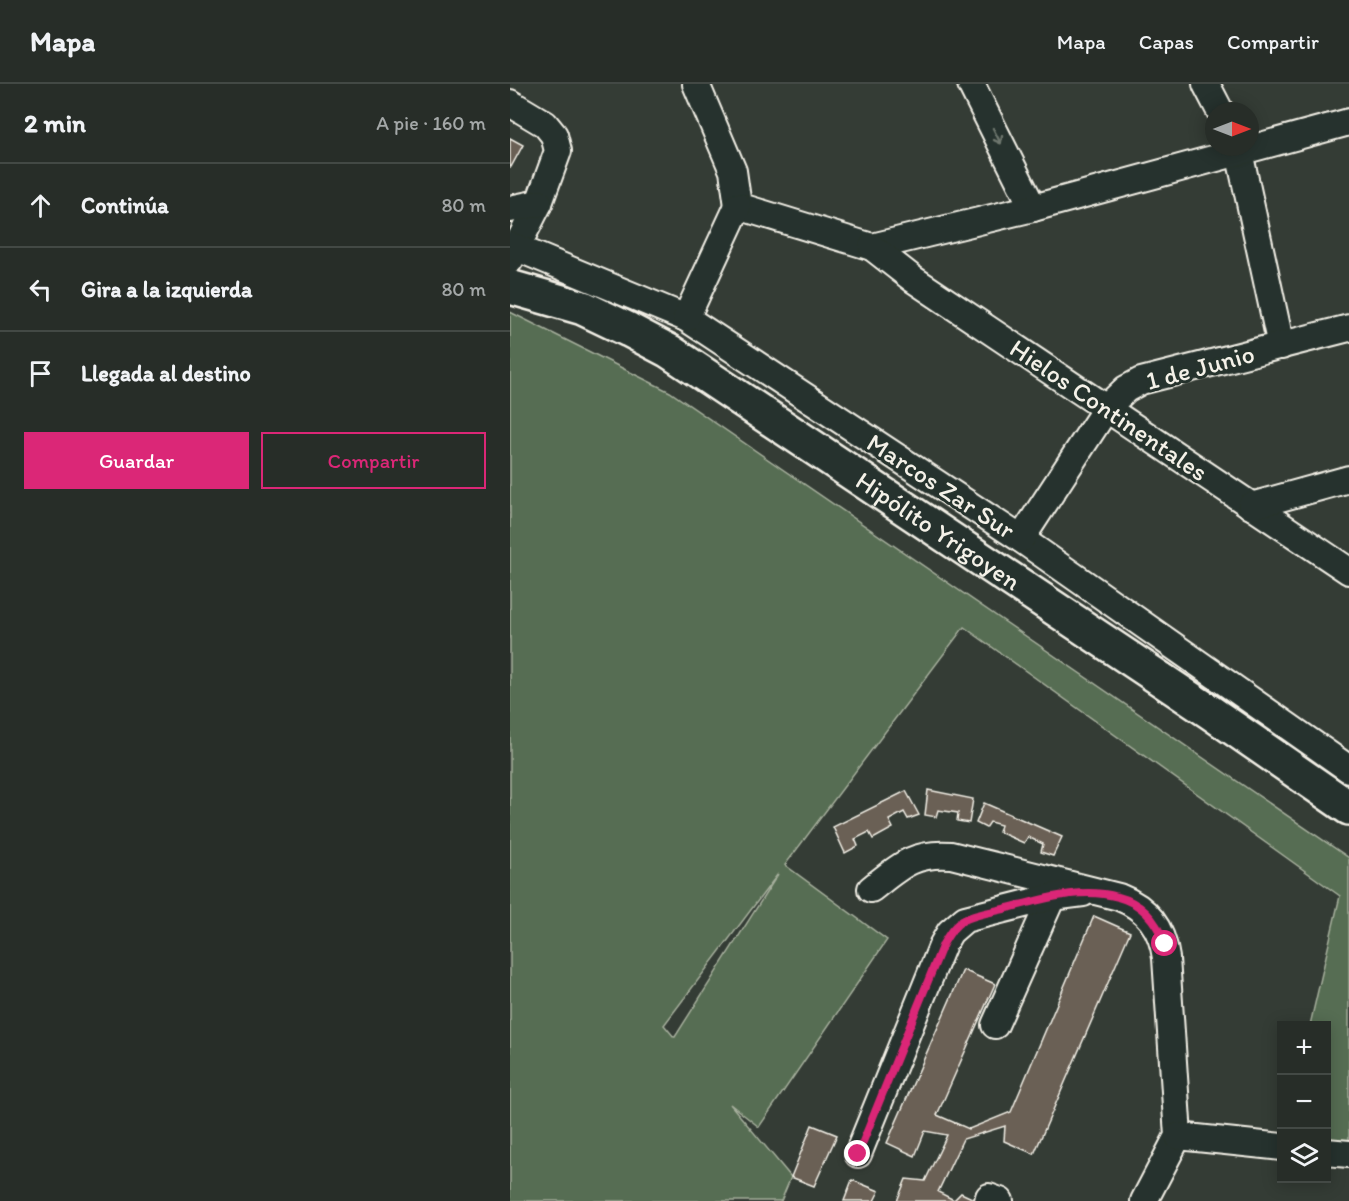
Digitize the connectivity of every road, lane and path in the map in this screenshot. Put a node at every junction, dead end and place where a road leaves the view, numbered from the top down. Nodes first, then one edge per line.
1 (696, 84) edge
2 (971, 84) edge
3 (1206, 84) edge
4 (1215, 102) edge
5 (510, 103) edge
6 (1349, 122) edge
7 (1259, 144) edge
8 (1215, 156) edge
9 (1241, 156) edge
10 (539, 203) junction
11 (738, 206) junction
12 (1033, 208) junction
13 (510, 209) edge
14 (872, 248) junction
15 (512, 251) edge
16 (510, 287) edge
17 (686, 318) junction
18 (1349, 328) edge
19 (1281, 346) junction
20 (1107, 407) junction
21 (1349, 479) edge
22 (1251, 506) junction
23 (1021, 539) junction
24 (1349, 570) edge
25 (1349, 769) edge
26 (1349, 808) edge
27 (871, 889) dead end
28 (1104, 894) junction
29 (1052, 897) junction
30 (995, 1025) dead end
31 (1178, 1136) junction
32 (1277, 1147) edge
33 (1331, 1152) edge
34 (858, 1154) dead end
35 (1349, 1154) edge
36 (988, 1201) edge
37 (1000, 1201) edge
38 (1144, 1201) edge

1 - 11 street
2 -> 12 street
3 - 4 street
5 - 10 street
6 - 7 street
8 - 12 street
9 - 19 street
10 - 13 street
10 - 15 street
11 - 14 street
11 - 17 street
12 - 14 street
14 - 20 street, Hielos Continentales
15 - 17 street, Marcos Zar Sur
16 - 26 main road, Hipólito Yrigoyen
17 - 23 street, Marcos Zar Sur
18 - 19 street, 1 de Junio
19 - 20 street, 1 de Junio
20 - 22 street, Hielos Continentales
20 - 23 street, 1 de Junio
21 - 22 street
22 - 24 street, Hielos Continentales
23 - 25 street, Marcos Zar Sur
27 - 28 street
28 - 29 street
28 - 31 street
29 - 30 street
29 - 34 street
31 - 32 street
31 - 38 street
33 - 35 street
36 - 37 street

